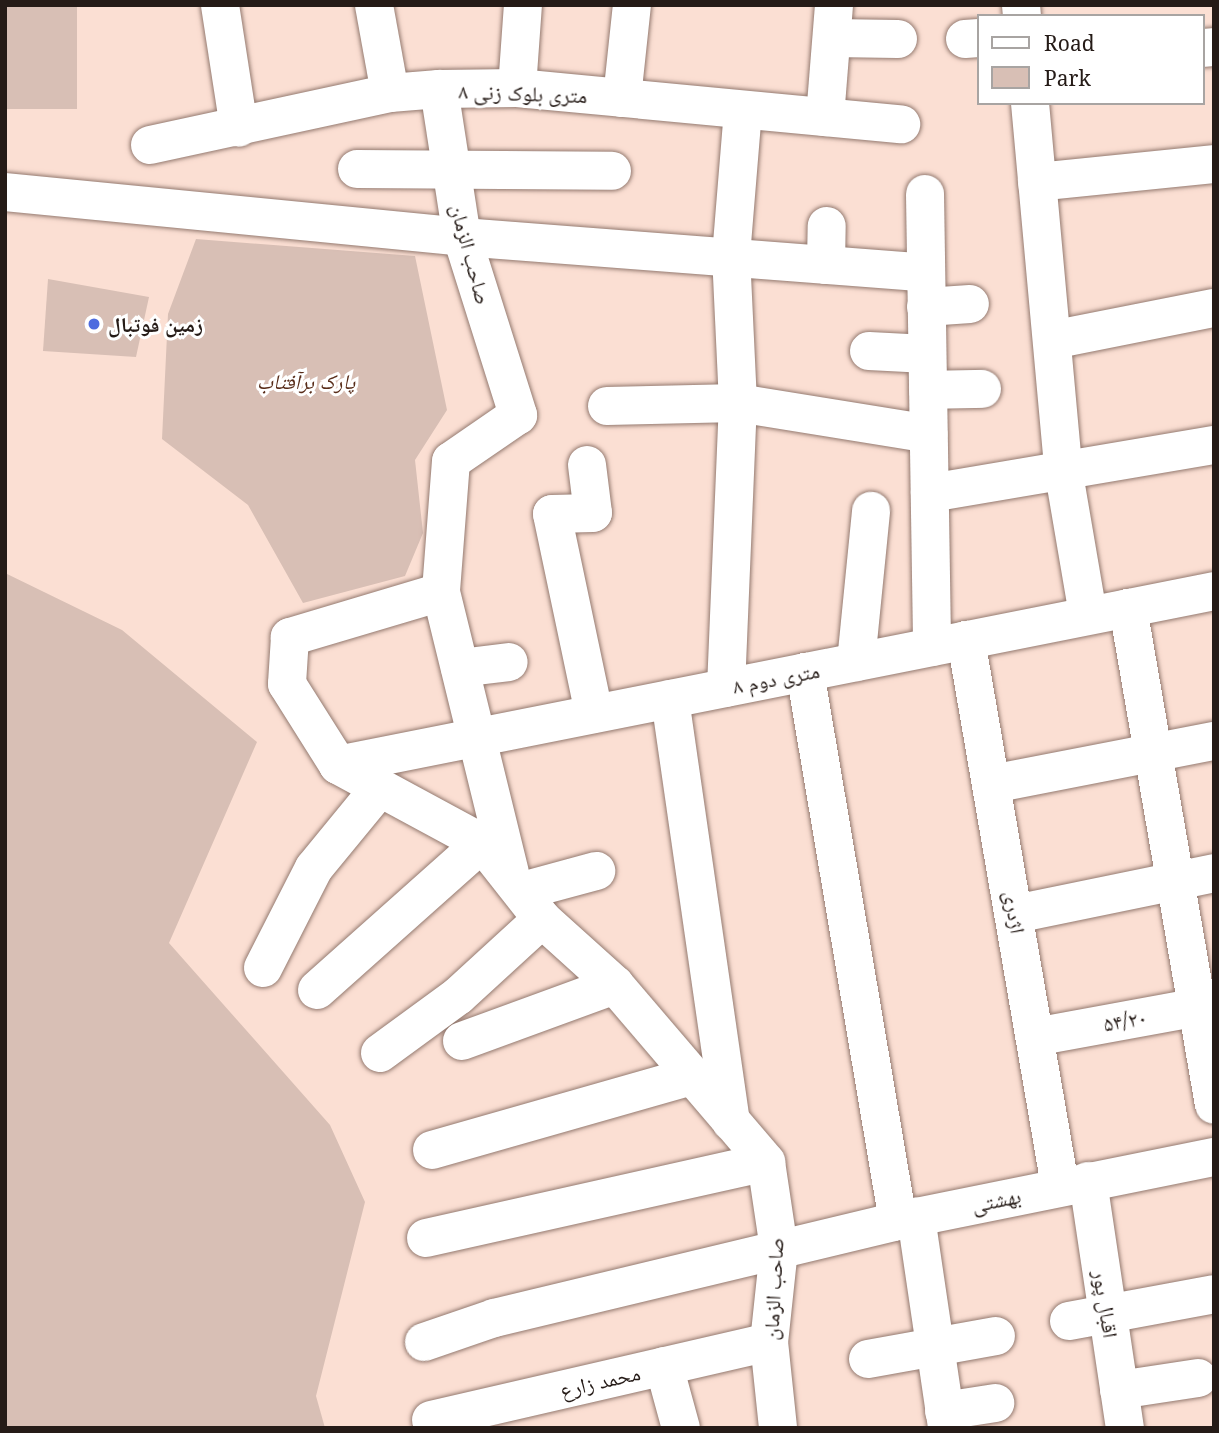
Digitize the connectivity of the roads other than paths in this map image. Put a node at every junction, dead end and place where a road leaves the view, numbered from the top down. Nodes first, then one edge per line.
1 (220, 5) edge
2 (374, 5) edge
3 (523, 5) edge
4 (632, 5) edge
5 (833, 22) edge
6 (898, 38) dead end
7 (517, 88) junction
8 (439, 89) junction
9 (390, 93) junction
10 (622, 98) junction
11 (1030, 105) edge
12 (743, 110) junction
13 (825, 117) junction
14 (901, 124) dead end
15 (239, 128) junction
16 (150, 145) dead end
17 (1214, 164) edge
18 (450, 165) junction
19 (357, 169) dead end
20 (612, 170) dead end
21 (1037, 182) junction
22 (5, 192) edge
23 (925, 194) dead end
24 (827, 226) dead end
25 (462, 237) junction
26 (732, 256) junction
27 (826, 265) junction
28 (926, 290) junction
29 (970, 304) dead end
30 (1214, 308) edge
31 (1052, 340) junction
32 (869, 351) dead end
33 (927, 372) junction
34 (982, 389) dead end
35 (738, 403) junction
36 (607, 407) dead end
37 (929, 434) junction
38 (1214, 445) edge
39 (587, 465) dead end
40 (1064, 474) junction
41 (929, 493) junction
42 (871, 511) dead end
43 (1214, 590) edge
44 (441, 592) junction
45 (1128, 608) junction
46 (1088, 615) junction
47 (949, 643) junction
48 (509, 662) dead end
49 (856, 662) junction
50 (460, 668) junction
51 (805, 672) junction
52 (726, 688) junction
53 (670, 699) junction
54 (594, 714) junction
55 (477, 737) junction
56 (1214, 741) edge
57 (1153, 754) junction
58 (338, 765) junction
59 (992, 784) junction
60 (379, 789) junction
61 (482, 843) junction
62 (596, 871) dead end
63 (1214, 873) edge
64 (1175, 880) junction
65 (525, 895) junction
66 (1016, 914) junction
67 (263, 968) dead end
68 (615, 985) junction
69 (317, 990) dead end
70 (1205, 1005) edge
71 (1035, 1037) junction
72 (462, 1041) dead end
73 (380, 1053) dead end
74 (692, 1076) junction
75 (1214, 1105) edge
76 (731, 1122) junction
77 (432, 1150) dead end
78 (1214, 1157) edge
79 (766, 1162) junction
80 (1074, 1183) junction
81 (907, 1219) junction
82 (426, 1238) dead end
83 (779, 1249) junction
84 (1214, 1294) edge
85 (1108, 1316) junction
86 (1069, 1321) dead end
87 (996, 1336) dead end
88 (425, 1342) dead end
89 (769, 1342) junction
90 (935, 1349) junction
91 (868, 1360) dead end
92 (664, 1366) junction
93 (1198, 1378) dead end
94 (1119, 1390) junction
95 (995, 1403) dead end
96 (946, 1419) edge
97 (431, 1420) dead end
98 (681, 1428) edge
99 (778, 1428) edge
100 (1125, 1428) edge

1 - 15 street
2 - 9 street
3 - 7 street
4 - 10 street
5 - 6 street
5 - 13 street
7 - 8 street, ۸ متری بلوک زنی
7 - 10 street, ۸ متری بلوک زنی
8 - 9 street, ۸ متری بلوک زنی
8 - 18 street, صاحب الزمان
9 - 15 street, ۸ متری بلوک زنی
10 - 12 street, ۸ متری بلوک زنی
11 - 21 street
12 - 13 street, ۸ متری بلوک زنی
12 - 26 street
13 - 14 street, ۸ متری بلوک زنی
15 - 16 street, ۸ متری بلوک زنی
17 - 21 street
18 - 19 street
18 - 20 street
18 - 25 street, صاحب الزمان
21 - 31 street
22 - 25 street
23 - 28 street, اژدری
24 - 27 street
25 - 26 street
25 - 44 street, صاحب الزمان
26 - 27 street
26 - 35 street
27 - 28 street
28 - 29 street
28 - 33 street, اژدری
30 - 31 street
31 - 40 street
32 - 33 street
33 - 34 street
33 - 37 street, اژدری
35 - 36 street
35 - 37 street
35 - 52 street
37 - 41 street, اژدری
38 - 40 street
39 - 54 street
40 - 41 street
40 - 46 street
41 - 47 street, اژدری
42 - 49 street
43 - 45 street, ۸ متری دوم
44 - 50 street
44 - 58 street
45 - 46 street, ۸ متری دوم
45 - 57 street
46 - 47 street, ۸ متری دوم
47 - 49 street, ۸ متری دوم
47 - 59 street, اژدری
48 - 50 street
49 - 51 street, ۸ متری دوم
50 - 55 street
51 - 52 street, ۸ متری دوم
51 - 81 street
52 - 53 street, ۸ متری دوم
53 - 54 street, ۸ متری دوم
53 - 76 street
54 - 55 street, ۸ متری دوم
55 - 58 street, ۸ متری دوم
55 - 65 street
56 - 57 street
57 - 59 street
57 - 64 street
58 - 60 street
59 - 66 street, اژدری
60 - 61 street
60 - 67 street
61 - 65 street
61 - 69 street
62 - 65 street
63 - 64 street
64 - 66 street
64 - 70 street
65 - 68 street
65 - 73 street
66 - 71 street, اژدری
68 - 72 street
68 - 74 street
70 - 71 street, ۵۴/۲۰
70 - 75 street
71 - 80 street, اژدری
74 - 76 street
74 - 77 street
76 - 79 street
78 - 80 street, بهشتی
79 - 82 street
79 - 83 street, صاحب الزمان
80 - 81 street, بهشتی
80 - 85 street, اقبال پور
81 - 83 street, بهشتی
81 - 90 street
83 - 88 street, بهشتی
83 - 89 street, صاحب الزمان
84 - 85 street
85 - 86 street
85 - 94 street, اقبال پور
87 - 90 street
89 - 92 street, محمد زارع
89 - 99 street, صاحب الزمان
90 - 91 street
90 - 96 street
92 - 97 street, محمد زارع
92 - 98 street
93 - 94 street
94 - 100 street, اقبال پور
95 - 96 street

